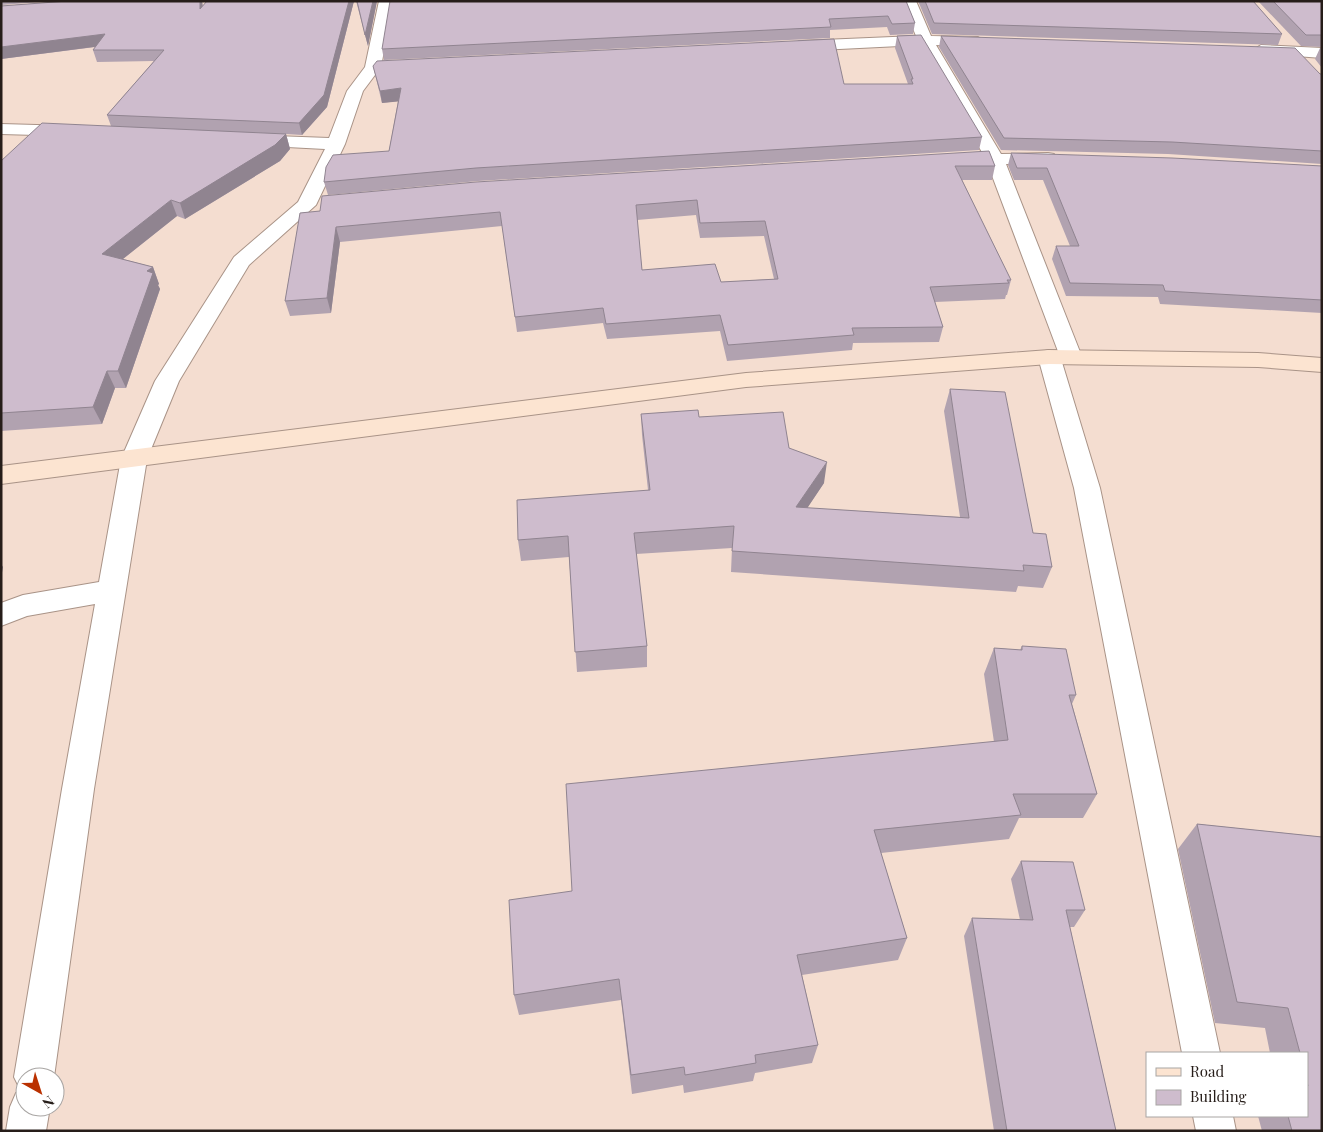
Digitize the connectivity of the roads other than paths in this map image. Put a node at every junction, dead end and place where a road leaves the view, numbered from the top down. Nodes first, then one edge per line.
1 (386, 1) edge
2 (909, 1) edge
3 (1285, 39) dead end
4 (925, 40) junction
5 (994, 42) edge
6 (787, 47) edge
7 (1248, 50) edge
8 (1297, 51) junction
9 (1322, 53) edge
10 (393, 66) edge
11 (1310, 66) edge
12 (373, 67) junction
13 (1, 130) edge
14 (87, 132) edge
15 (230, 139) edge
16 (336, 144) junction
17 (994, 158) junction
18 (1070, 158) edge
19 (935, 161) edge
20 (1060, 357) junction
21 (1322, 364) edge
22 (134, 459) junction
23 (1, 476) edge
24 (106, 591) dead end
25 (1, 616) edge
26 (1201, 1052) edge
27 (36, 1067) edge
28 (28, 1117) edge
29 (1213, 1117) edge
30 (26, 1131) edge
31 (1216, 1131) edge

1 - 12 street
2 - 4 street
3 - 8 street
4 - 5 street
4 - 6 street
4 - 17 street
7 - 8 street
8 - 9 street
8 - 11 street
10 - 12 street
12 - 16 street
13 - 14 street
15 - 16 street
16 - 22 street
17 - 18 street
17 - 19 street
17 - 20 street
20 - 21 street
20 - 22 street
20 - 26 street
22 - 23 street
22 - 27 street
24 - 25 street
28 - 30 street
29 - 31 street

